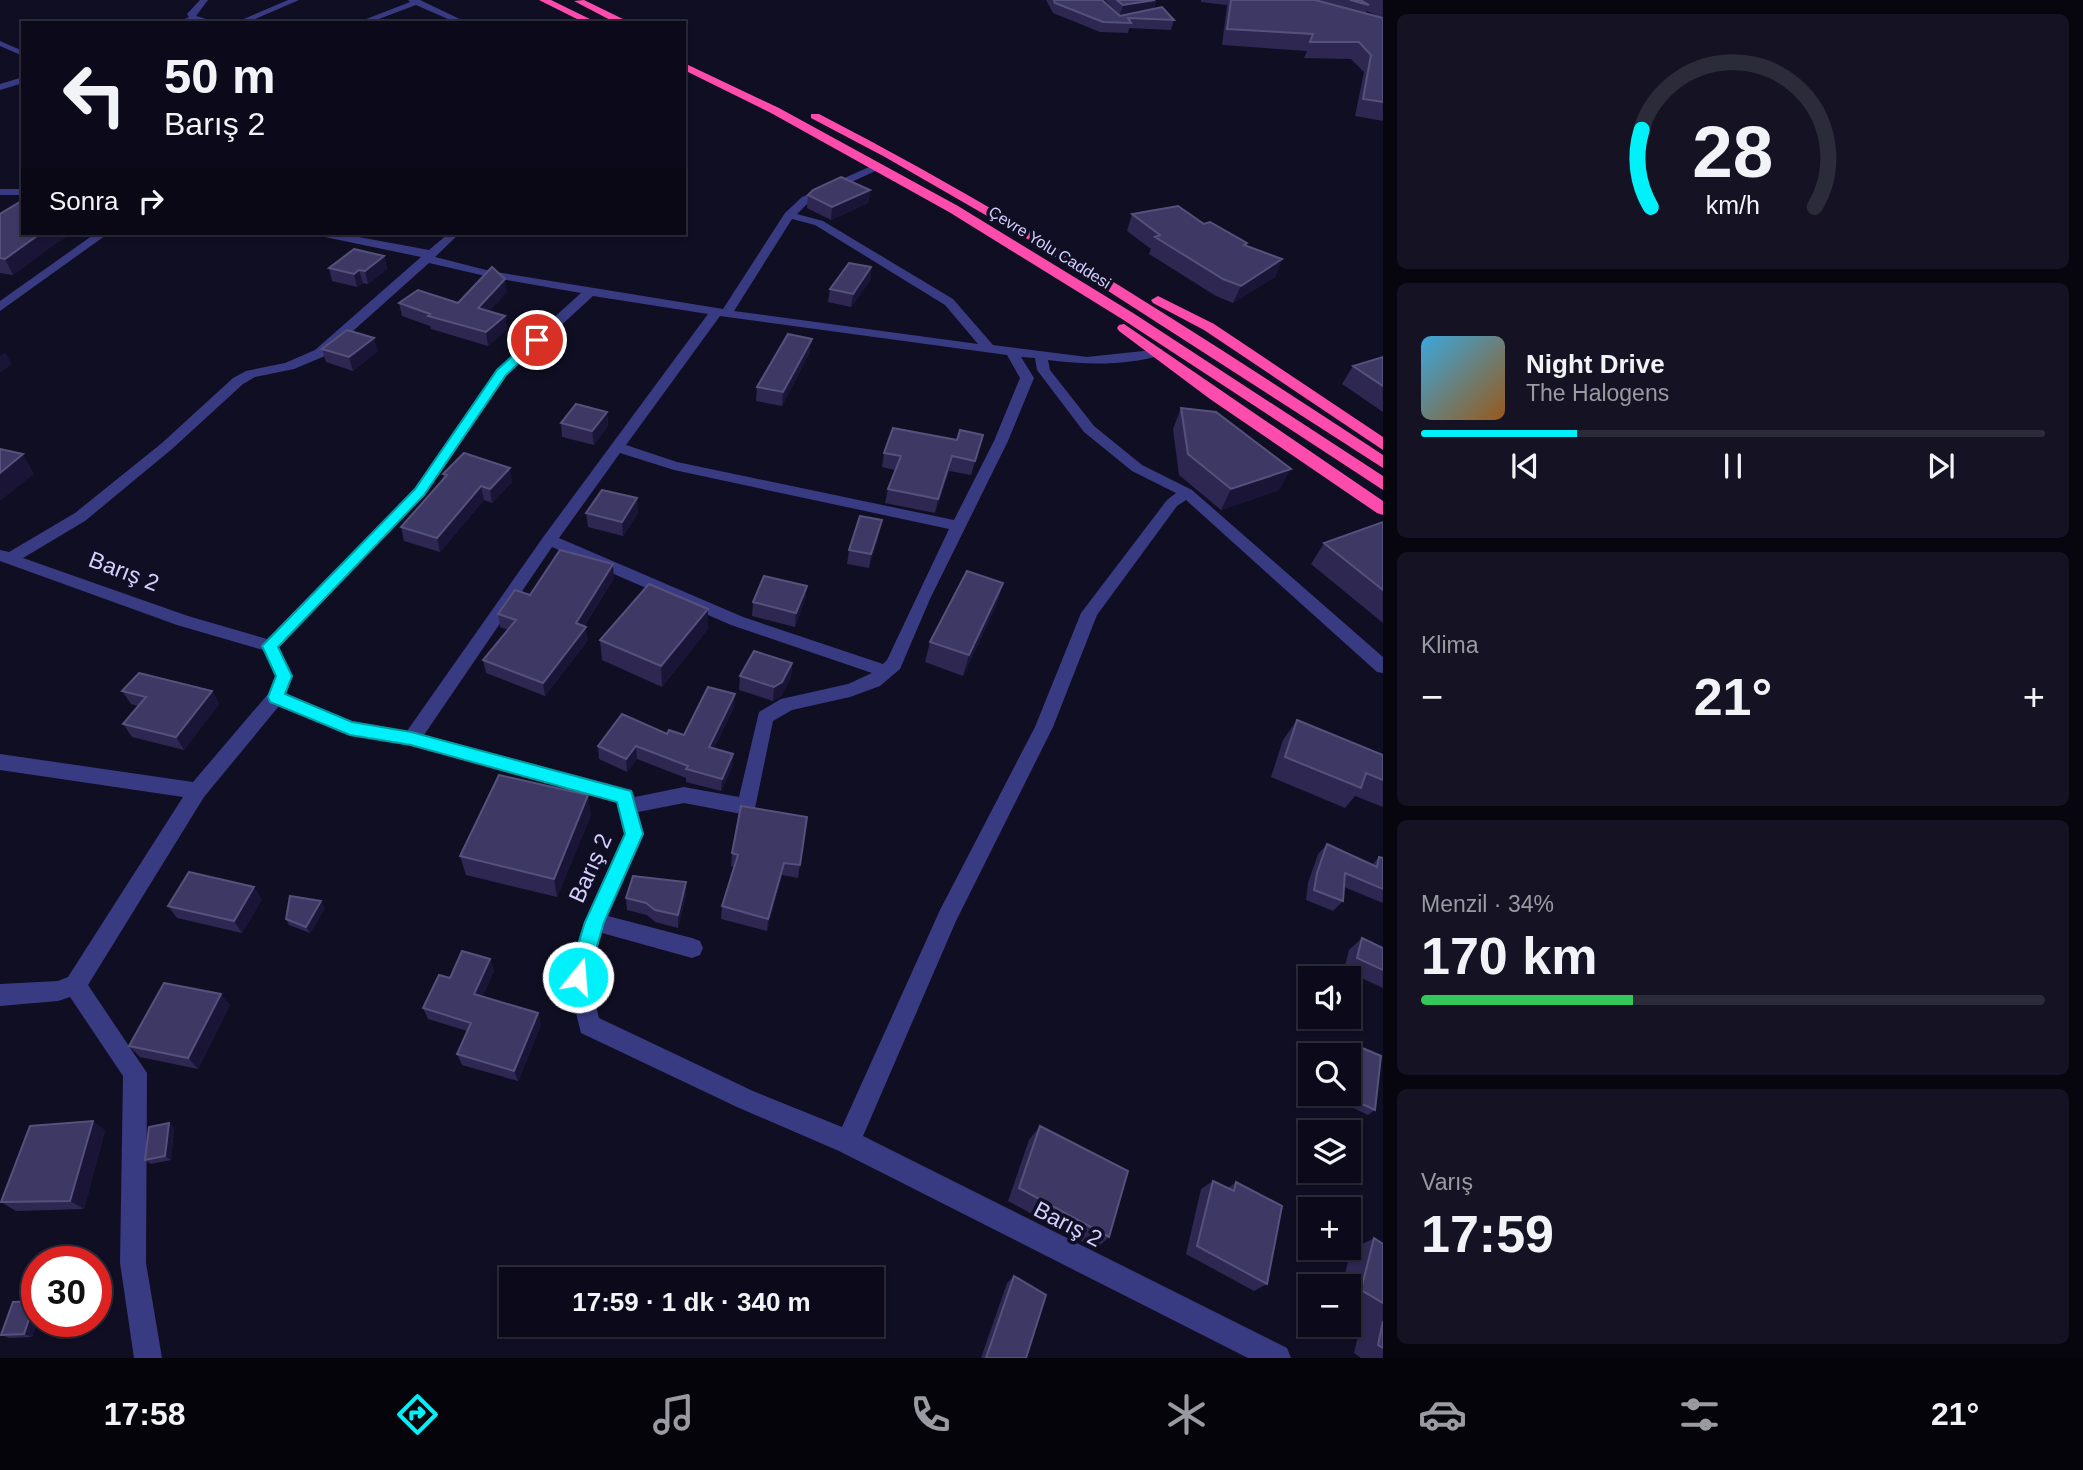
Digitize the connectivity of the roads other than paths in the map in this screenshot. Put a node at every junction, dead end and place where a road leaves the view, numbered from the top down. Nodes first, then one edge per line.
1 (204, 0) edge
2 (295, 0) edge
3 (544, 0) edge
4 (577, 0) edge
5 (414, 1) edge
6 (193, 18) junction
7 (185, 21) edge
8 (207, 21) edge
9 (243, 21) edge
10 (365, 21) edge
11 (459, 21) edge
12 (589, 21) edge
13 (620, 21) edge
14 (0, 43) edge
15 (21, 53) edge
16 (686, 53) edge
17 (686, 67) edge
18 (21, 81) edge
19 (0, 87) edge
20 (878, 166) junction
21 (0, 192) edge
22 (21, 192) edge
23 (789, 215) junction
24 (100, 235) edge
25 (332, 235) edge
26 (453, 235) edge
27 (1047, 243) junction
28 (1022, 251) junction
29 (428, 259) junction
30 (591, 291) junction
31 (0, 307) edge
32 (722, 312) junction
33 (989, 349) junction
34 (1012, 352) junction
35 (1157, 352) junction
36 (1041, 355) junction
37 (1383, 445) edge
38 (618, 447) junction
39 (1383, 463) edge
40 (1383, 484) edge
41 (1187, 493) junction
42 (1383, 509) edge
43 (960, 526) junction
44 (549, 540) junction
45 (6, 556) edge
46 (270, 646) junction
47 (1383, 667) edge
48 (885, 671) junction
49 (276, 697) junction
50 (411, 739) junction
51 (0, 762) edge
52 (197, 791) junction
53 (628, 806) junction
54 (595, 922) junction
55 (692, 948) dead end
56 (75, 985) junction
57 (0, 995) edge
58 (848, 1142) junction
59 (148, 1358) edge
60 (1277, 1358) edge

1 - 6 street
2 - 9 street
3 - 12 highway
4 - 13 highway
5 - 10 street
5 - 11 street
6 - 7 street
6 - 8 street
14 - 15 street
16 - 27 highway, Çevre Yolu Caddesi
17 - 20 highway, Çevre Yolu Caddesi
18 - 19 street
20 - 23 street
20 - 28 highway, Çevre Yolu Caddesi
21 - 22 street
23 - 32 street
23 - 33 street
24 - 31 street
25 - 29 street
26 - 29 street
27 - 37 highway
27 - 39 highway, Çevre Yolu Caddesi
28 - 35 highway
28 - 40 highway, Çevre Yolu Caddesi
29 - 30 street
29 - 45 street
30 - 32 street
30 - 46 street
32 - 33 street
32 - 38 street
33 - 34 street
34 - 36 street
34 - 43 street
35 - 36 street
35 - 42 highway
36 - 41 street
38 - 43 street
38 - 44 street
41 - 47 street
41 - 58 street
43 - 48 street
44 - 48 street
44 - 50 street
45 - 46 street, Barış 2
46 - 49 street
48 - 53 street
49 - 50 street
49 - 52 street
50 - 53 street
51 - 52 street
52 - 56 street
53 - 54 street, Barış 2
54 - 55 street
54 - 58 street, Barış 2
56 - 57 street
56 - 59 street
58 - 60 street, Barış 2

